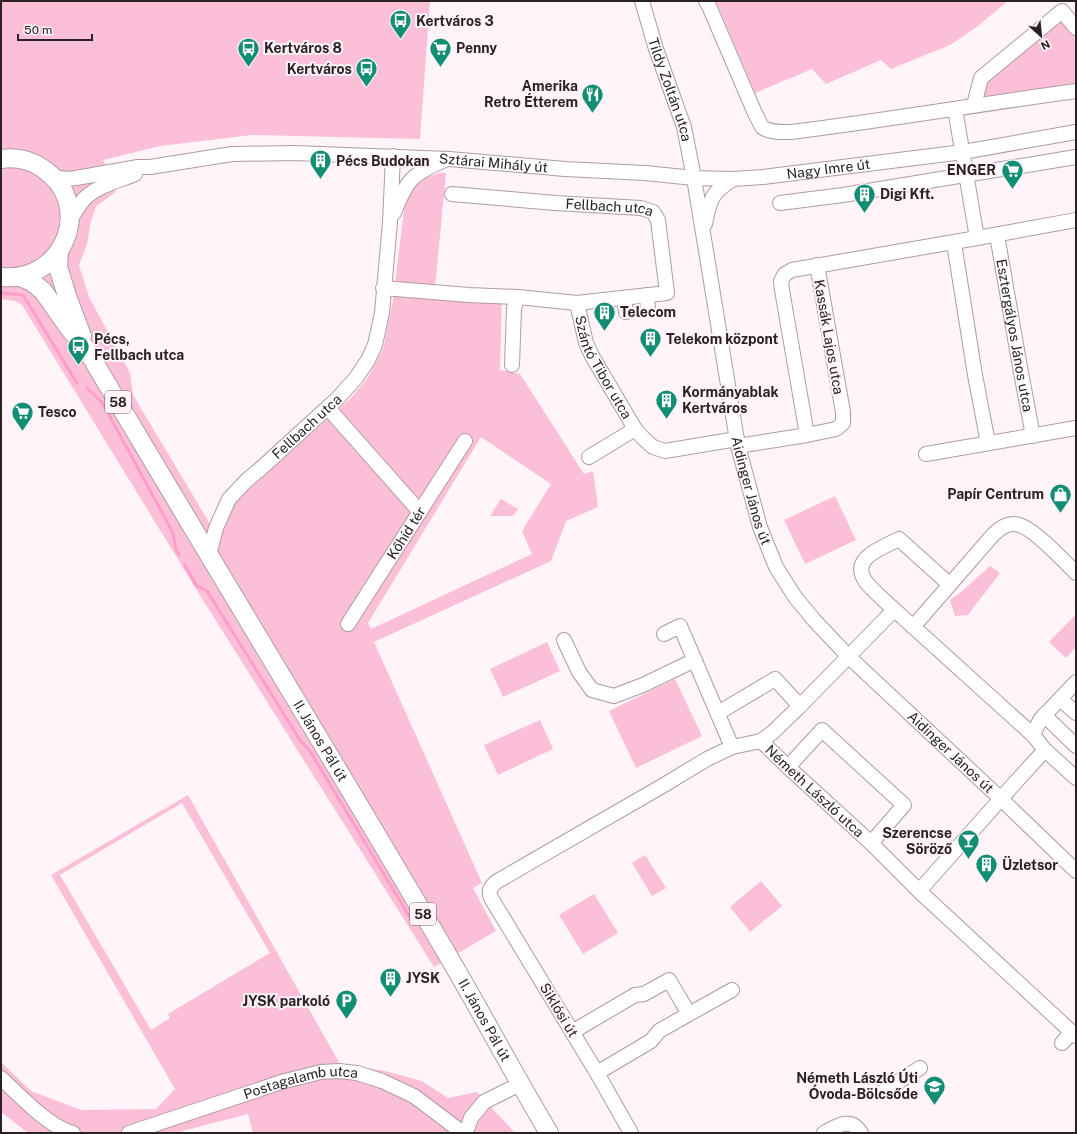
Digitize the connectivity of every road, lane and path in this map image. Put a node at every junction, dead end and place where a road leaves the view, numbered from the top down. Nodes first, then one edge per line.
1 (642, 1) edge
2 (706, 1) edge
3 (1076, 28) edge
4 (1076, 91) edge
5 (974, 105) junction
6 (955, 109) junction
7 (1076, 132) edge
8 (963, 152) junction
9 (392, 156) junction
10 (1076, 157) edge
11 (1, 159) edge
12 (449, 159) junction
13 (150, 167) junction
14 (967, 175) junction
15 (53, 177) junction
16 (694, 178) junction
17 (733, 179) junction
18 (452, 194) dead end
19 (780, 203) dead end
20 (1076, 220) edge
21 (69, 221) junction
22 (390, 222) junction
23 (703, 232) junction
24 (997, 235) junction
25 (977, 238) junction
26 (954, 242) junction
27 (59, 252) junction
28 (817, 265) junction
29 (1, 277) edge
30 (20, 277) junction
31 (383, 288) junction
32 (647, 295) junction
33 (518, 297) junction
34 (577, 303) junction
35 (648, 309) dead end
36 (87, 350) junction
37 (512, 365) dead end
38 (328, 408) junction
39 (635, 428) junction
40 (1076, 428) edge
41 (807, 435) junction
42 (1033, 436) junction
43 (465, 441) dead end
44 (738, 442) junction
45 (988, 443) junction
46 (926, 454) dead end
47 (589, 457) dead end
48 (420, 512) junction
49 (209, 555) junction
50 (1076, 573) edge
51 (949, 584) junction
52 (894, 610) junction
53 (348, 624) dead end
54 (913, 627) junction
55 (664, 634) dead end
56 (564, 640) dead end
57 (849, 657) junction
58 (695, 660) junction
59 (1076, 682) edge
60 (1060, 699) junction
61 (800, 706) junction
62 (718, 713) junction
63 (1076, 714) edge
64 (1044, 715) junction
65 (1033, 735) junction
66 (761, 741) junction
67 (1076, 746) edge
68 (732, 747) junction
69 (1045, 750) junction
70 (788, 767) junction
71 (1076, 778) edge
72 (1001, 798) junction
73 (871, 843) junction
74 (1076, 871) edge
75 (491, 888) joint
76 (919, 892) junction
77 (732, 990) dead end
78 (689, 1014) junction
79 (572, 1032) junction
80 (1074, 1034) edge
81 (1062, 1043) dead end
82 (920, 1068) dead end
83 (597, 1073) junction
84 (1, 1078) edge
85 (520, 1084) junction
86 (882, 1092) dead end
87 (73, 1133) edge
88 (129, 1133) edge
89 (463, 1133) edge
90 (466, 1133) edge
91 (549, 1133) edge
92 (631, 1133) edge
93 (824, 1133) edge
94 (861, 1133) edge

1 - 16 street, Tildy Zoltán utca
2 - 6 street
3 - 5 street
4 - 5 street
5 - 6 street
6 - 8 street
7 - 8 street, Nagy Imre út
8 - 14 street
8 - 17 street, Nagy Imre út
9 - 12 street, Sztárai Mihály út
9 - 13 street, Sztárai Mihály út
9 - 22 street, Fellbach utca
10 - 14 street, Nagy Imre út
11 - 15 main road, 58
12 - 16 street, Sztárai Mihály út
12 - 22 street
13 - 15 street, Sztárai Mihály út
13 - 21 street, Sztárai Mihály út
14 - 19 street, Nagy Imre út
14 - 25 street
15 - 21 main road, 58
16 - 17 street, Nagy Imre út
16 - 23 street, Aidinger János út
17 - 23 street
18 - 32 street, Fellbach utca
20 - 24 street
21 - 27 main road, 58
22 - 31 street, Fellbach utca
23 - 44 street, Aidinger János út
24 - 25 street
24 - 42 street, Esztergályos János utca
25 - 26 street
26 - 28 street
26 - 45 street
27 - 30 main road, 58
27 - 36 main road, 58
28 - 41 street, Kassák Lajos utca
28 - 41 street, Kassák Lajos utca
29 - 30 main road, 58
30 - 36 main road, 58
31 - 33 street, Fellbach utca
31 - 38 street, Fellbach utca
32 - 34 street, Fellbach utca
32 - 35 street
33 - 34 street, Fellbach utca
33 - 37 street
34 - 39 street, Szántó Tibor utca
36 - 49 main road, II. János Pál út / 58
38 - 48 street
38 - 49 street, Fellbach utca
39 - 44 street, Szántó Tibor utca
39 - 47 street, Szántó Tibor utca
40 - 42 street
41 - 44 street, Kassák Lajos utca
42 - 45 street
43 - 48 street, Kőhíd tér
44 - 57 street, Aidinger János út
45 - 46 street
48 - 53 street, Kőhíd tér
49 - 85 main road, II. János Pál út / 58
50 - 51 street
51 - 52 street
51 - 54 street
52 - 54 street
52 - 57 street
54 - 65 street
55 - 58 street
56 - 58 street
57 - 61 street
57 - 72 street, Aidinger János út
58 - 62 street
59 - 60 street
60 - 63 street
60 - 64 street
61 - 62 street
61 - 66 street
62 - 68 street
64 - 65 street
64 - 67 street
65 - 69 street
66 - 68 street, Németh László utca
66 - 70 street, Németh László utca
68 - 75 street, Németh László utca
69 - 71 street
69 - 72 street, Aidinger János út
70 - 73 street, Németh László utca
70 - 73 street
72 - 74 street, Aidinger János út
72 - 76 street, Aidinger János út
73 - 76 street, Németh László utca
75 - 79 street, Siklósi út
76 - 80 street, Németh László utca
77 - 78 street
78 - 79 street
78 - 83 street
79 - 83 street, Siklósi út
80 - 81 street
82 - 86 street
83 - 92 street, Siklósi út
84 - 87 street
85 - 90 street
85 - 91 main road, II. János Pál út / 58
88 - 89 street, Postagalamb utca
93 - 94 street

